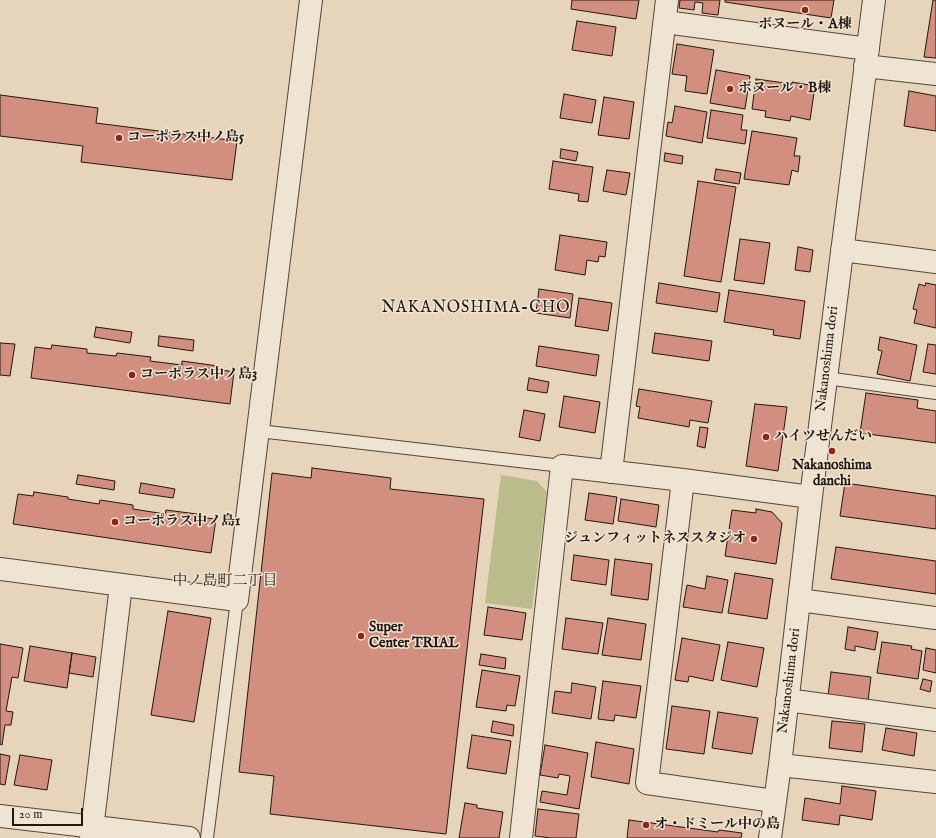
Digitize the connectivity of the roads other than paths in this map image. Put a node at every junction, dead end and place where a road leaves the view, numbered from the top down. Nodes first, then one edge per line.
1 (311, 0) edge
2 (667, 0) edge
3 (874, 0) edge
4 (665, 22) junction
5 (866, 58) junction
6 (936, 74) edge
7 (842, 250) junction
8 (936, 262) edge
9 (826, 378) junction
10 (936, 393) edge
11 (258, 431) junction
12 (562, 466) junction
13 (611, 472) junction
14 (683, 480) junction
15 (811, 497) junction
16 (0, 569) edge
17 (121, 585) junction
18 (237, 600) junction
19 (799, 600) junction
20 (936, 618) edge
21 (787, 700) junction
22 (936, 720) edge
23 (780, 765) junction
24 (936, 782) edge
25 (774, 801) junction
26 (0, 816) edge
27 (91, 832) edge
28 (189, 838) edge
29 (207, 838) edge
30 (521, 838) edge
31 (770, 838) edge

1 - 11 street
2 - 4 street
3 - 5 street, Nakanoshima dori
4 - 5 street
4 - 13 street
5 - 6 street
5 - 7 street, Nakanoshima dori
7 - 8 street
7 - 9 street, Nakanoshima dori
9 - 10 lane
9 - 15 street, Nakanoshima dori
11 - 12 lane
11 - 18 street
12 - 13 street
12 - 30 street
13 - 14 street
14 - 15 street
14 - 25 street
15 - 19 street, Nakanoshima dori
16 - 17 street
17 - 18 street
17 - 27 street
18 - 29 lane
19 - 20 street
19 - 21 street, Nakanoshima dori
21 - 22 street
21 - 23 street, Nakanoshima dori
23 - 24 street
23 - 25 street, Nakanoshima dori
25 - 31 street, Nakanoshima dori
26 - 27 street
27 - 28 street

